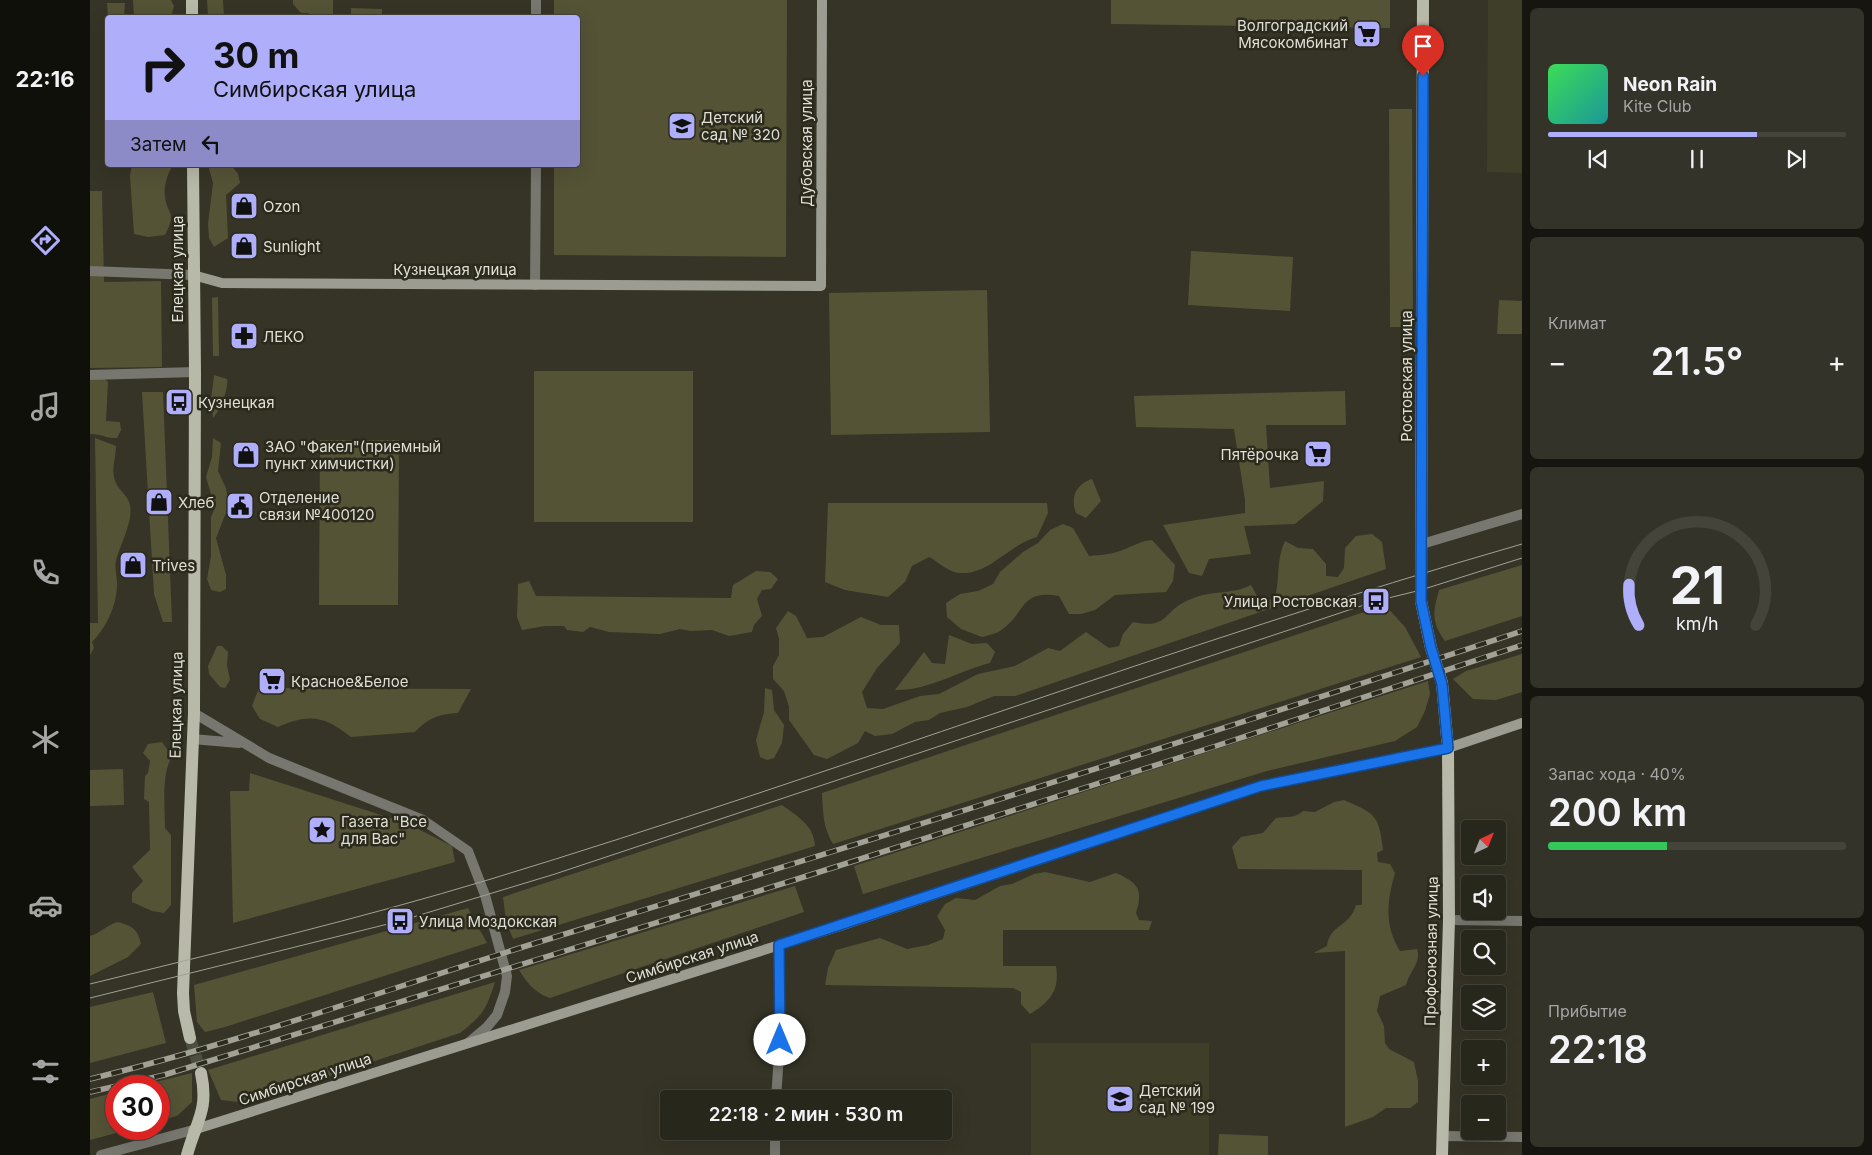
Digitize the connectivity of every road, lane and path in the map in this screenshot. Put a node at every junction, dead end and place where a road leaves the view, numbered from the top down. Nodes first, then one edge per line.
1 (192, 0) edge
2 (536, 0) edge
3 (822, 0) edge
4 (1423, 0) edge
5 (192, 15) edge
6 (536, 15) edge
7 (193, 167) edge
8 (536, 167) edge
9 (90, 271) edge
10 (193, 275) junction
11 (535, 284) junction
12 (821, 286) joint
13 (195, 372) junction
14 (90, 375) edge
15 (1522, 514) edge
16 (1422, 544) junction
17 (194, 712) junction
18 (1522, 723) edge
19 (192, 738) junction
20 (242, 743) junction
21 (1448, 748) junction
22 (1449, 920) junction
23 (1522, 921) edge
24 (779, 945) junction
25 (190, 1038) tunnel mouth
26 (467, 1043) junction
27 (201, 1073) tunnel mouth
28 (777, 1090) edge
29 (193, 1130) junction
30 (1442, 1136) junction
31 (1522, 1137) edge
32 (775, 1140) edge
33 (101, 1155) edge
34 (187, 1155) edge
35 (775, 1155) edge
36 (1442, 1155) edge

1 - 5 main road
2 - 6 street
3 - 12 main road, Дубовская улица
4 - 16 main road, Ростовская улица
7 - 10 main road, Елецкая улица
8 - 11 street
9 - 10 street, Кузнецкая улица
10 - 11 main road, Кузнецкая улица
10 - 13 main road, Елецкая улица
11 - 12 main road, Кузнецкая улица
13 - 14 street
13 - 17 main road, Елецкая улица
15 - 16 street
16 - 21 main road, Ростовская улица
17 - 19 main road, Елецкая улица
17 - 20 street
18 - 21 main road, Симбирская улица
19 - 20 street
19 - 25 main road, Елецкая улица
20 - 26 street
21 - 22 main road, Профсоюзная улица
21 - 24 main road, Симбирская улица
22 - 23 street
22 - 30 main road, Профсоюзная улица
24 - 26 main road, Симбирская улица
24 - 28 street
26 - 29 main road, Симбирская улица
27 - 29 main road
29 - 33 street, Симбирская улица
29 - 34 main road
30 - 31 street
30 - 36 main road, Профсоюзная улица
32 - 35 street

